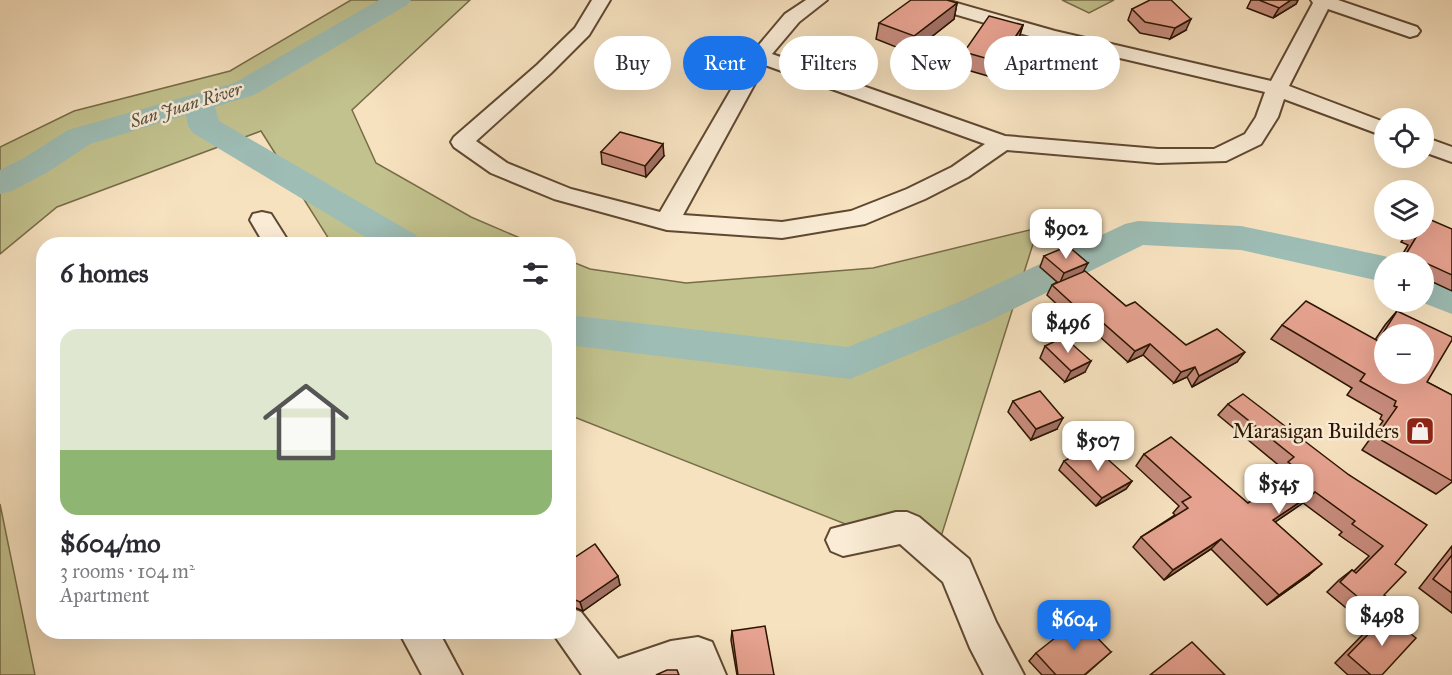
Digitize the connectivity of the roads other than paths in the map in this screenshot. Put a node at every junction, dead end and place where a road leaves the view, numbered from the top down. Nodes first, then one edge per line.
1 (602, 0) edge
2 (818, 0) edge
3 (926, 0) edge
4 (1322, 0) edge
5 (1410, 31) dead end
6 (767, 48) edge
7 (767, 59) edge
8 (1277, 89) junction
9 (741, 90) edge
10 (1374, 125) edge
11 (1002, 143) junction
12 (1434, 148) edge
13 (1452, 155) edge
14 (262, 220) dead end
15 (667, 222) junction
16 (273, 237) edge
17 (843, 540) dead end
18 (576, 636) edge
19 (422, 639) edge
20 (443, 675) edge
21 (609, 675) edge
22 (627, 675) edge
23 (707, 675) edge
24 (1005, 675) edge

1 - 15 street
2 - 6 street
3 - 8 street
4 - 5 street
4 - 8 street
7 - 11 street
8 - 10 street
8 - 11 street
9 - 15 street
11 - 15 street
12 - 13 street
14 - 16 street
17 - 24 street
18 - 21 street
19 - 20 street
22 - 23 street

